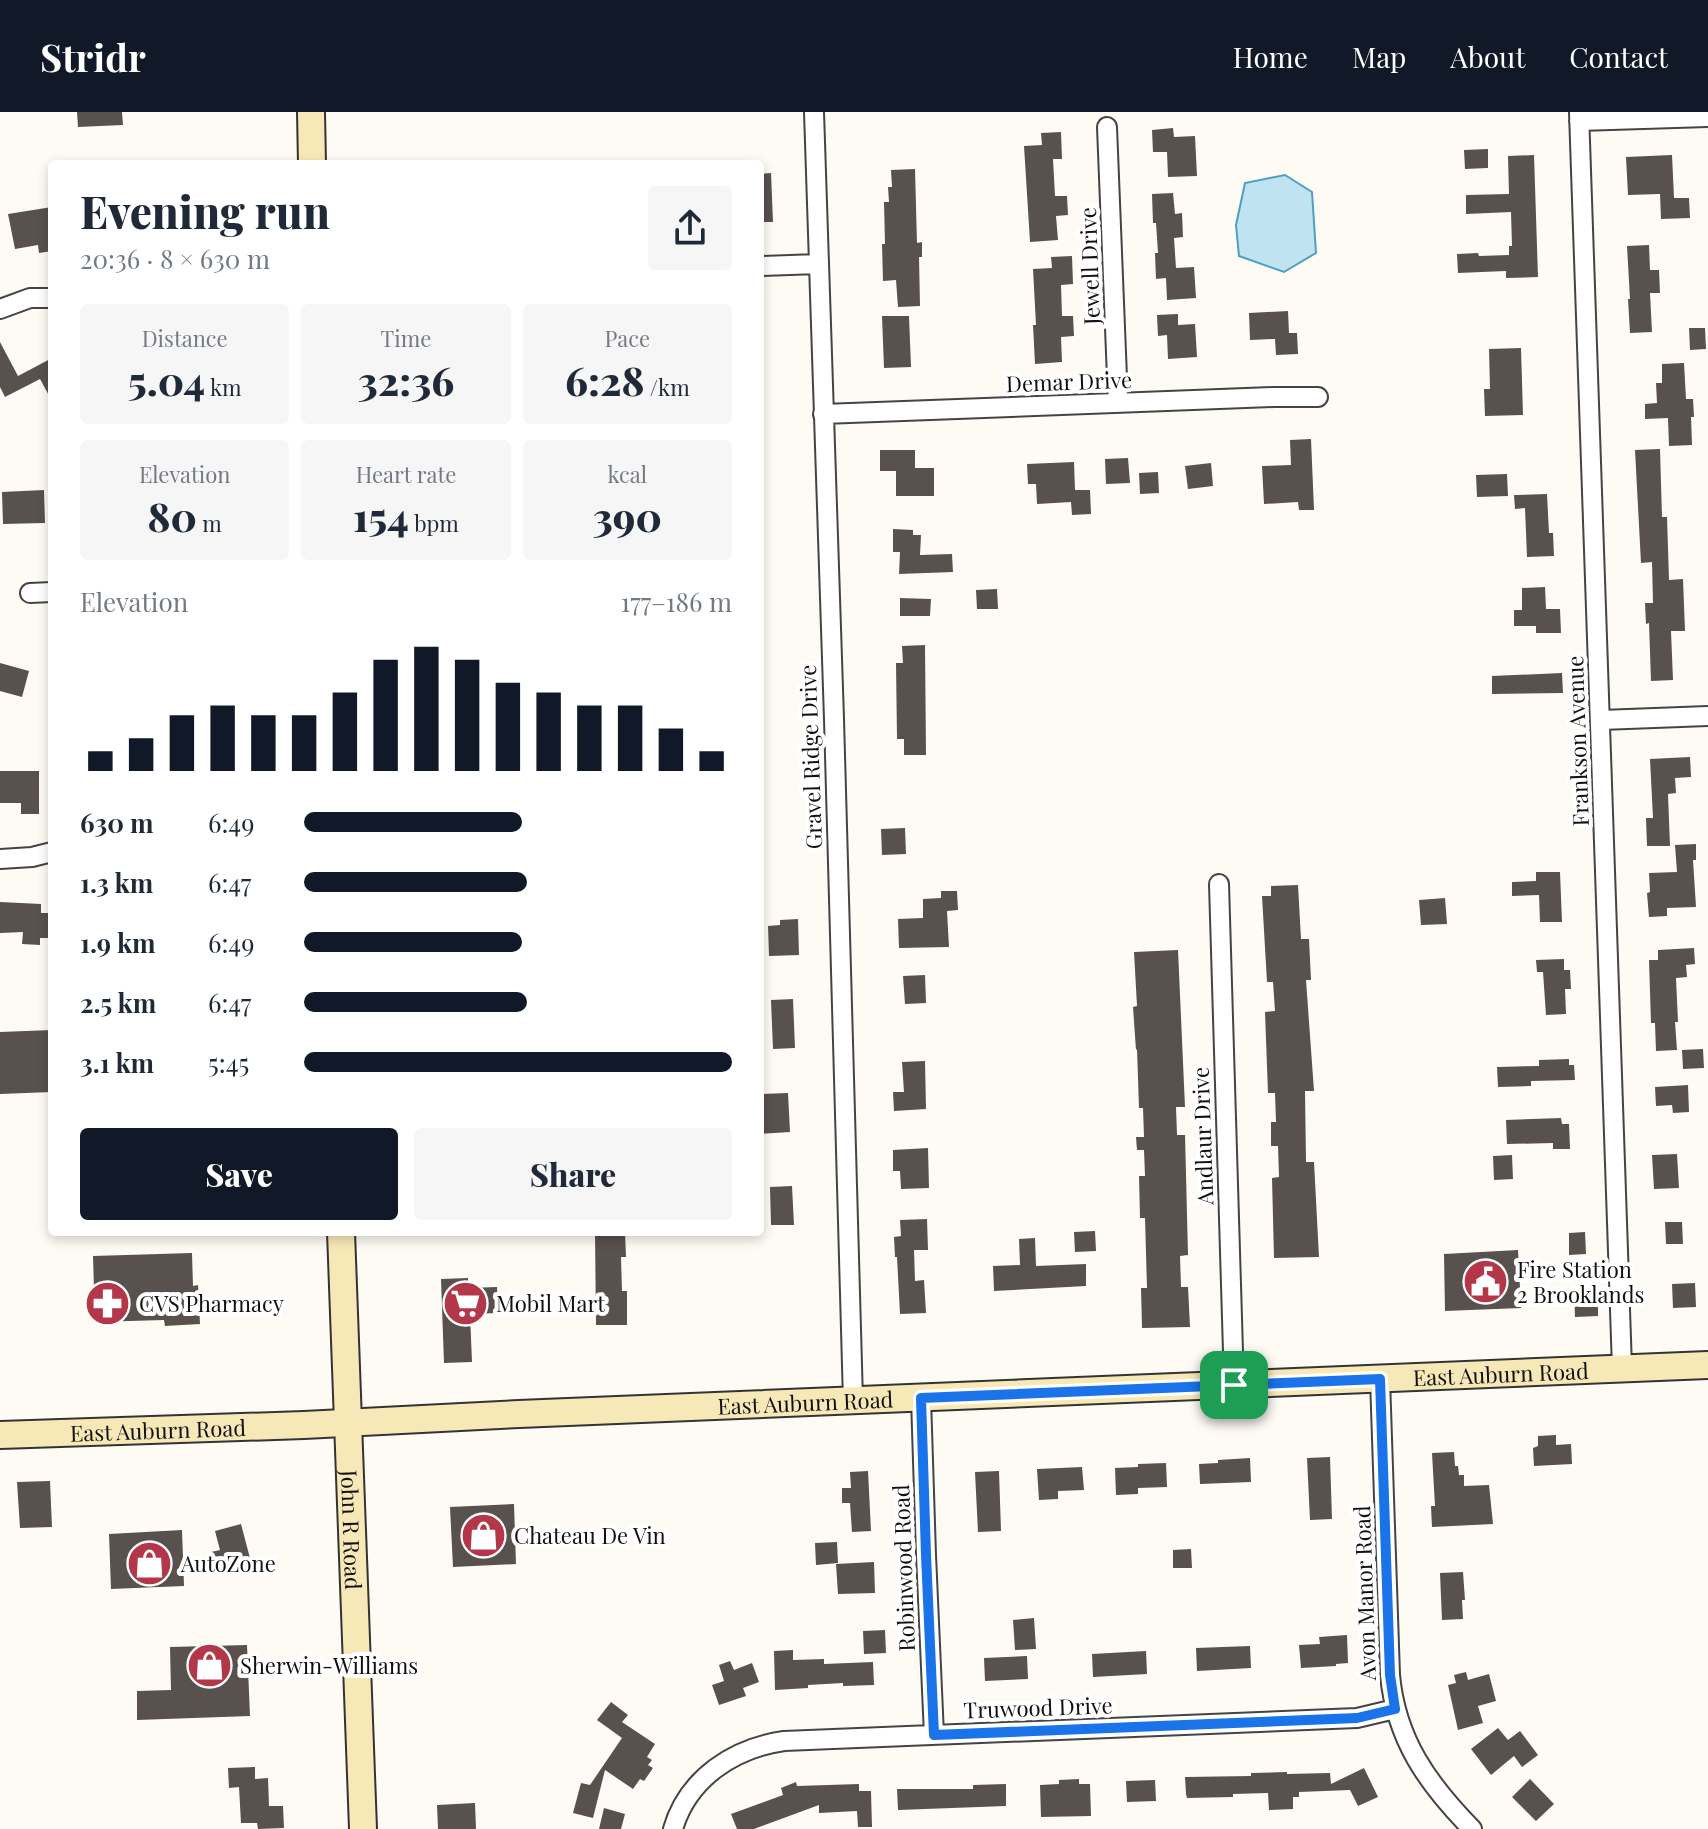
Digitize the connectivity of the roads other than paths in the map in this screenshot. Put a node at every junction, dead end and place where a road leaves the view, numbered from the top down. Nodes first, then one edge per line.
1 (311, 112) edge
2 (814, 112) edge
3 (1579, 117) edge
4 (1708, 117) edge
5 (1107, 127) dead end
6 (312, 160) edge
7 (818, 264) junction
8 (764, 266) edge
9 (48, 298) edge
10 (0, 309) edge
11 (1318, 397) dead end
12 (1118, 403) junction
13 (823, 414) junction
14 (48, 592) edge
15 (30, 593) dead end
16 (1708, 716) edge
17 (1601, 720) junction
18 (48, 853) edge
19 (0, 859) edge
20 (1219, 884) dead end
21 (341, 1236) edge
22 (1708, 1365) edge
23 (1622, 1368) junction
24 (1380, 1379) junction
25 (1234, 1385) junction
26 (921, 1398) junction
27 (853, 1401) junction
28 (347, 1422) junction
29 (0, 1435) edge
30 (1395, 1709) junction
31 (934, 1735) junction
32 (363, 1829) edge
33 (673, 1829) edge
34 (1472, 1829) edge

1 - 6 main road
2 - 7 street, Gravel Ridge Drive
3 - 4 street
3 - 17 street, Frankson Avenue
5 - 12 street, Jewell Drive
7 - 8 street
7 - 13 street, Gravel Ridge Drive
9 - 10 street
11 - 12 street, Demar Drive
12 - 13 street, Demar Drive
13 - 27 street, Gravel Ridge Drive
14 - 15 street
16 - 17 street
17 - 23 street, Frankson Avenue
18 - 19 street
20 - 25 street, Andlaur Drive
21 - 28 main road, John R Road
22 - 23 main road, East Auburn Road
23 - 24 main road, East Auburn Road
24 - 25 main road, East Auburn Road
24 - 30 street, Avon Manor Road
25 - 26 main road, East Auburn Road
26 - 27 main road, East Auburn Road
26 - 31 street, Robinwood Road
27 - 28 main road, East Auburn Road
28 - 29 main road, East Auburn Road
28 - 32 main road, John R Road
30 - 31 street, Truwood Drive
30 - 34 street, Avon Manor Road
31 - 33 street, Truwood Drive

